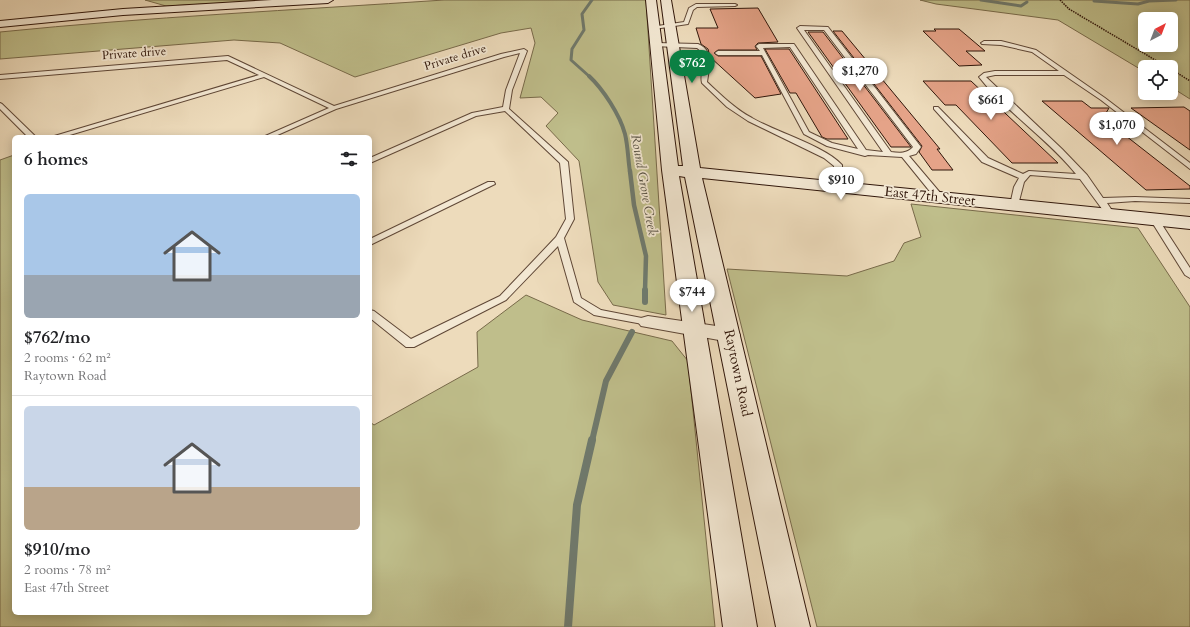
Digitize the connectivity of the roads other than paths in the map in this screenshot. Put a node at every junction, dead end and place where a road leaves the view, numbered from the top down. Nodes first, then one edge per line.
1 (328, 0) edge
2 (652, 0) edge
3 (666, 0) edge
4 (735, 5) dead end
5 (0, 24) edge
6 (670, 26) junction
7 (654, 27) junction
8 (984, 43) dead end
9 (656, 45) junction
10 (673, 46) junction
11 (718, 53) dead end
12 (764, 53) junction
13 (1066, 73) junction
14 (266, 75) junction
15 (0, 77) edge
16 (0, 105) edge
17 (334, 108) junction
18 (936, 108) dead end
19 (506, 109) junction
20 (30, 135) edge
21 (61, 135) edge
22 (272, 135) edge
23 (865, 154) junction
24 (888, 155) junction
25 (904, 155) junction
26 (372, 159) edge
27 (1190, 167) edge
28 (681, 171) junction
29 (1084, 176) junction
30 (1024, 177) junction
31 (491, 184) dead end
32 (839, 186) junction
33 (939, 197) junction
34 (1190, 201) edge
35 (1014, 204) junction
36 (1106, 208) junction
37 (1154, 219) junction
38 (1190, 223) edge
39 (560, 238) junction
40 (372, 241) edge
41 (1190, 275) edge
42 (372, 315) edge
43 (648, 322) joint
44 (694, 330) junction
45 (730, 335) junction
46 (740, 627) edge
47 (793, 627) edge

1 - 5 main road
2 - 7 main road, Raytown Road
3 - 6 main road, Raytown Road
4 - 6 lane
6 - 7 lane
6 - 10 main road, Raytown Road
7 - 9 main road, Raytown Road
8 - 13 lane
9 - 10 lane
9 - 28 main road, Raytown Road
10 - 28 main road, Raytown Road
10 - 32 lane
11 - 12 lane
12 - 23 lane
12 - 23 lane
13 - 27 lane
13 - 29 lane
14 - 15 lane, Private drive
14 - 17 lane, Private drive
14 - 21 lane
16 - 20 lane
17 - 19 lane, Private drive
17 - 22 lane, Private drive
18 - 30 lane
19 - 26 lane
19 - 39 lane
23 - 24 lane
24 - 25 lane
24 - 25 lane
25 - 33 lane
28 - 32 main road, East 47th Street
28 - 44 main road, Raytown Road
28 - 45 main road, Raytown Road
29 - 30 lane
29 - 36 lane
30 - 35 lane
31 - 40 lane
32 - 33 main road, East 47th Street
33 - 35 main road, East 47th Street
34 - 36 lane
35 - 36 main road, East 47th Street
36 - 37 main road, East 47th Street
37 - 38 main road, East 47th Street
37 - 41 lane
39 - 42 lane
39 - 43 lane
43 - 44 street
44 - 45 street
44 - 46 main road, Raytown Road
45 - 47 main road, Raytown Road

